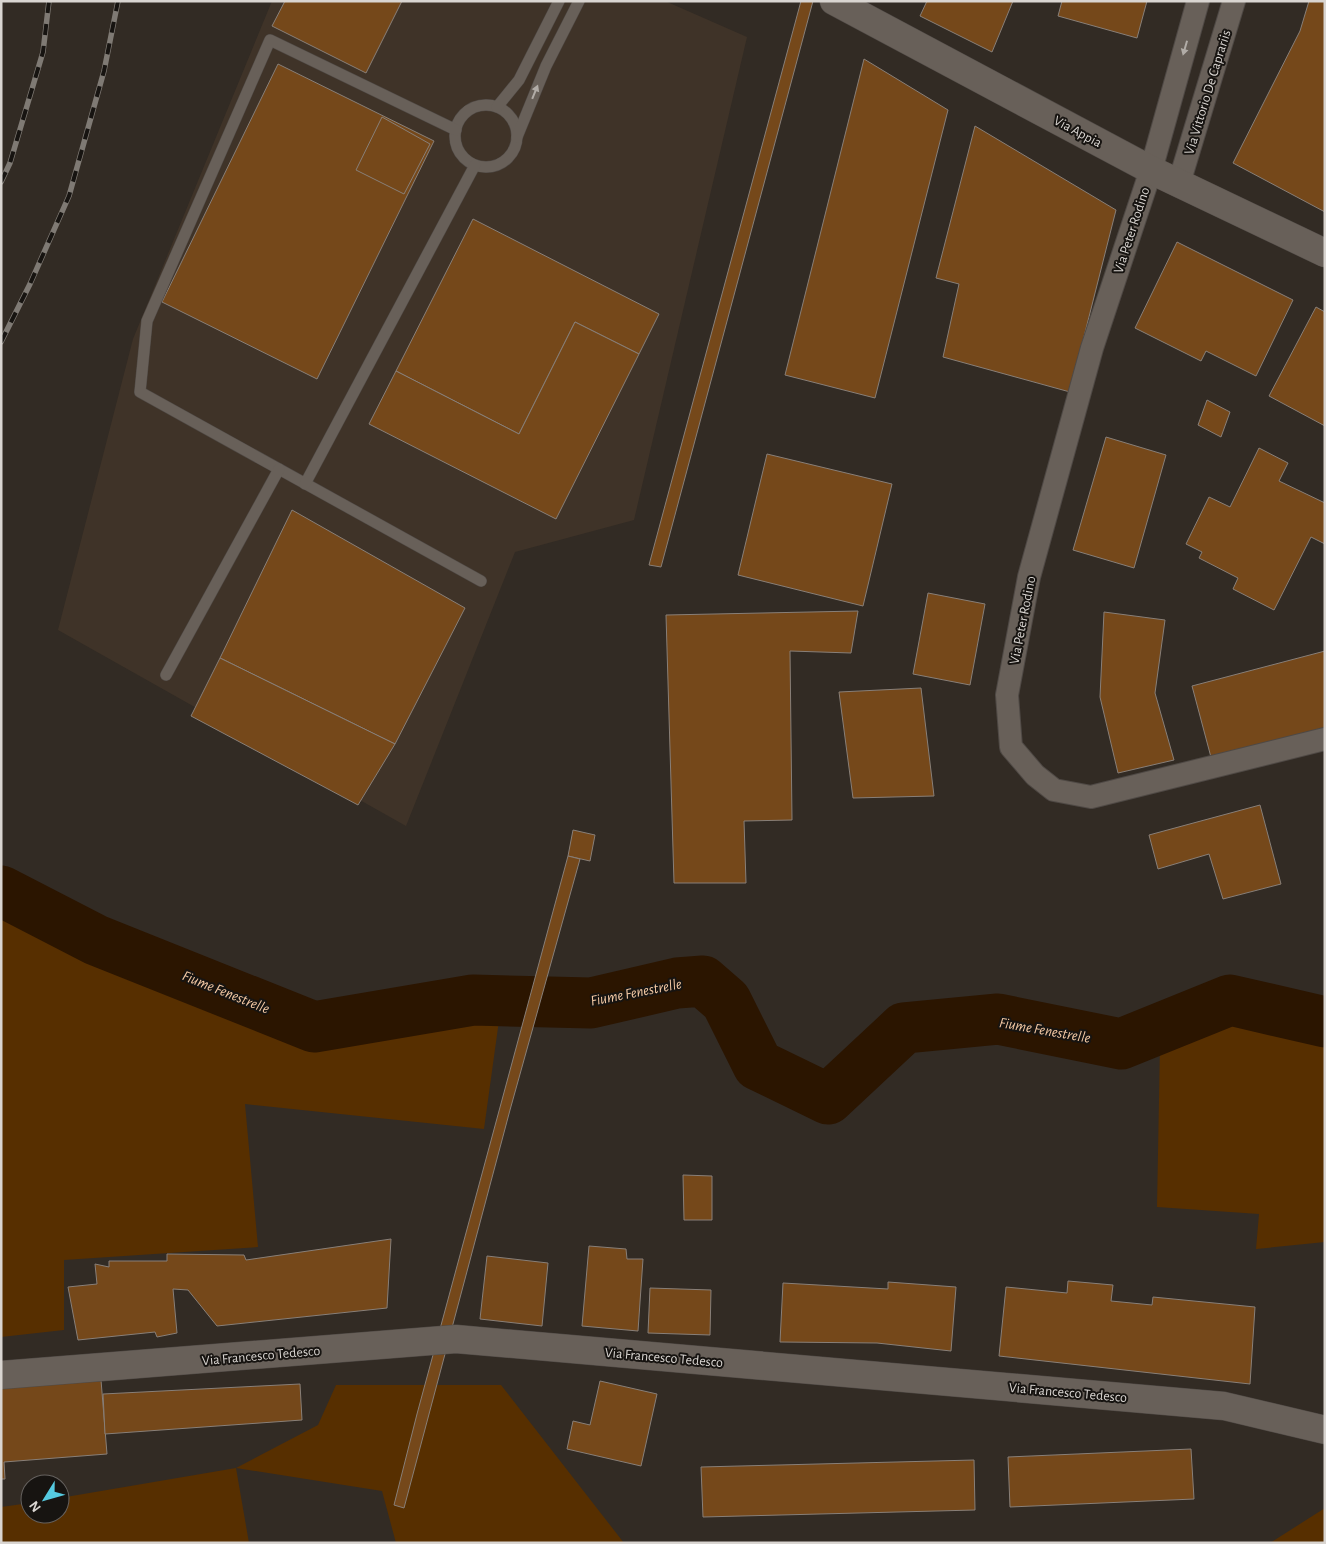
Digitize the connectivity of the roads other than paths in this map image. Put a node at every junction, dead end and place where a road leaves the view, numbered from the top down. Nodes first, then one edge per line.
1 (559, 1) edge
2 (579, 1) edge
3 (834, 1) edge
4 (1198, 1) edge
5 (1234, 1) edge
6 (497, 107) junction
7 (456, 130) junction
8 (517, 137) junction
9 (475, 165) junction
10 (1151, 170) junction
11 (1179, 183) junction
12 (1325, 253) edge
13 (279, 469) junction
14 (305, 484) junction
15 (481, 581) dead end
16 (166, 674) dead end
17 (1325, 739) edge
18 (1, 1375) edge
19 (1325, 1430) edge

1 - 6 lane
8 -> 2 lane
3 - 10 street, Via Appia
4 -> 10 street
5 - 11 street, Via Vittorio De Caprariis
6 - 7 lane
6 - 8 lane
7 - 9 lane
7 - 13 lane
8 - 9 lane
9 - 14 lane
10 - 11 street, Via Appia
10 - 17 street, Via Peter Rodino
11 - 12 street, Via Appia
13 - 14 lane
13 - 16 lane
14 - 15 lane
18 - 19 street, Via Francesco Tedesco

